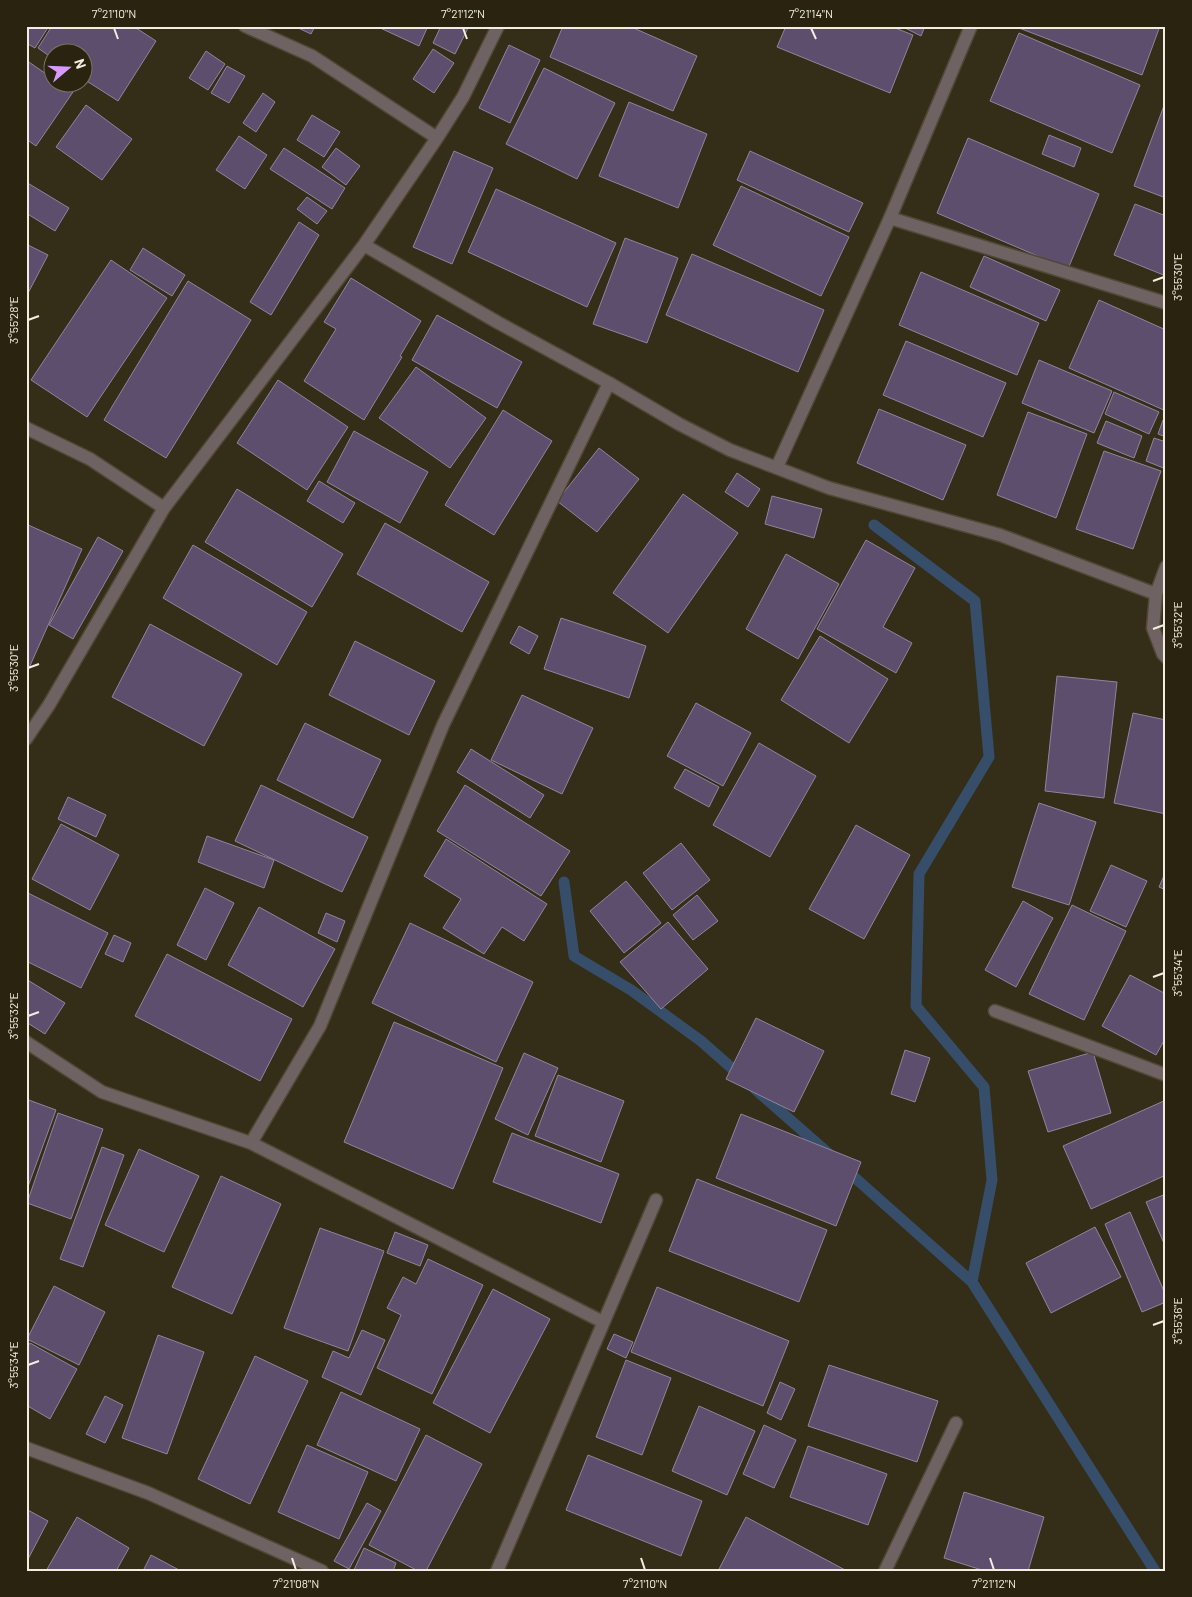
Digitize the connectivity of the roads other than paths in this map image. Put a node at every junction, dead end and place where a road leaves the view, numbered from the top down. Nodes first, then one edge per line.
1 (245, 26) edge
2 (498, 26) edge
3 (971, 26) edge
4 (437, 138) junction
5 (890, 218) junction
6 (364, 245) junction
7 (1166, 303) edge
8 (609, 383) junction
9 (26, 428) edge
10 (777, 467) junction
11 (164, 508) junction
12 (1166, 567) edge
13 (1156, 594) junction
14 (1166, 657) edge
15 (26, 739) edge
16 (994, 1011) dead end
17 (26, 1042) edge
18 (1166, 1075) edge
19 (251, 1143) junction
20 (656, 1200) dead end
21 (603, 1322) junction
22 (956, 1423) dead end
23 (26, 1448) edge
24 (322, 1571) edge
25 (497, 1571) edge
26 (885, 1571) edge

1 - 4 street
2 - 4 street
3 - 5 street
4 - 6 street
5 - 7 street
5 - 10 street
6 - 8 street
6 - 11 street
8 - 10 street
8 - 19 street
9 - 11 street
10 - 13 street
11 - 15 street
12 - 13 street
13 - 14 street
16 - 18 street
17 - 19 street
19 - 21 street
20 - 21 street
21 - 25 street
22 - 26 street
23 - 24 street

